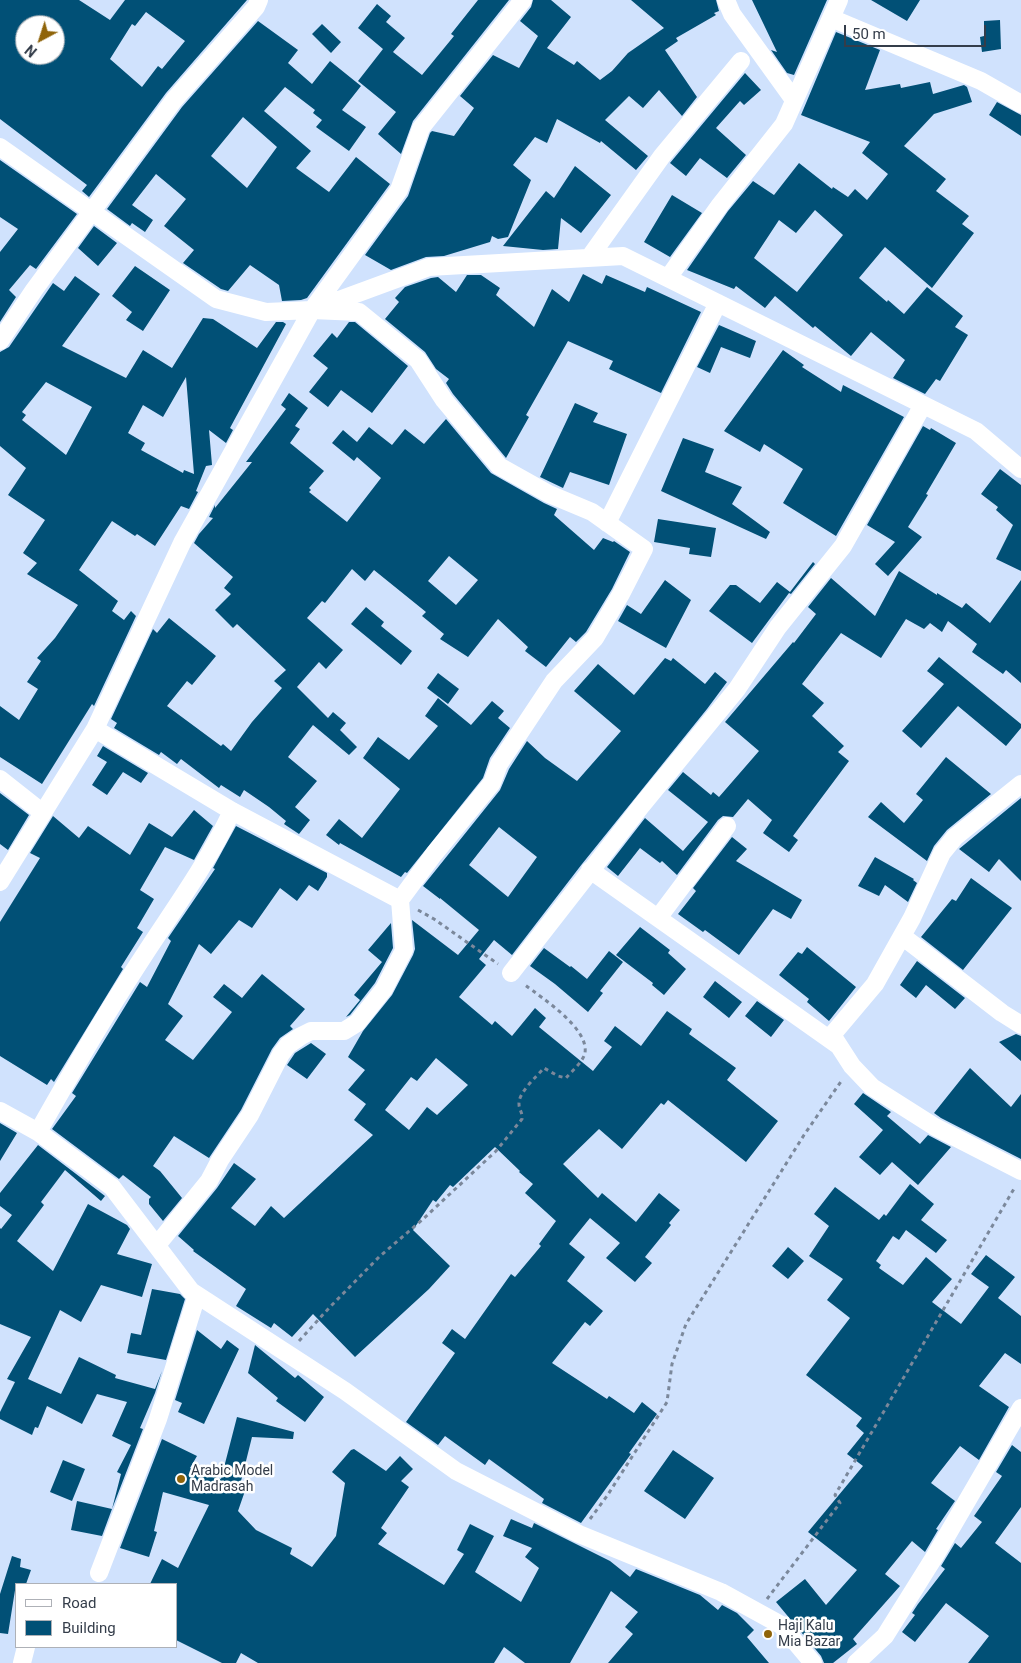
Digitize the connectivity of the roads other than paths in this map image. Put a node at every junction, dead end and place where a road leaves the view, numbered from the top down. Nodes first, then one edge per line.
1 (259, 0) edge
2 (523, 0) edge
3 (726, 0) edge
4 (839, 0) edge
5 (831, 18) junction
6 (741, 62) dead end
7 (794, 100) junction
8 (1021, 104) edge
9 (0, 147) edge
10 (92, 212) junction
11 (589, 258) junction
12 (668, 278) junction
13 (718, 303) junction
14 (312, 310) junction
15 (0, 340) edge
16 (923, 405) junction
17 (1018, 460) edge
18 (607, 523) junction
19 (95, 730) junction
20 (0, 779) edge
21 (1021, 784) edge
22 (232, 811) junction
23 (43, 813) junction
24 (727, 826) dead end
25 (590, 870) junction
26 (0, 882) edge
27 (400, 900) junction
28 (658, 918) junction
29 (902, 936) junction
30 (511, 973) road end
31 (1021, 1025) edge
32 (839, 1046) junction
33 (0, 1111) edge
34 (38, 1132) junction
35 (1018, 1178) edge
36 (156, 1245) junction
37 (197, 1295) junction
38 (1021, 1408) edge
39 (99, 1573) dead end
40 (26, 1648) edge
41 (22, 1663) edge
42 (813, 1663) edge
43 (856, 1663) edge

1 - 10 street
2 - 14 street
3 - 7 street
4 - 5 street
5 - 7 street
5 - 8 street
6 - 11 street
7 - 12 street
9 - 10 street
10 - 14 street
10 - 15 street
11 - 12 street
11 - 14 street
12 - 13 street
13 - 16 street
13 - 18 street
14 - 18 street
14 - 19 street
16 - 17 street
16 - 25 street
18 - 27 street
19 - 22 street
19 - 23 street
20 - 23 street
21 - 29 street
22 - 27 street
22 - 34 street
23 - 26 street
24 - 28 street
25 - 28 street
25 - 30 street
27 - 36 street
28 - 32 street
29 - 31 street
29 - 32 street
32 - 35 street
33 - 34 street
34 - 36 street
36 - 37 street
37 - 39 street
37 - 42 street
38 - 43 street
40 - 41 street

